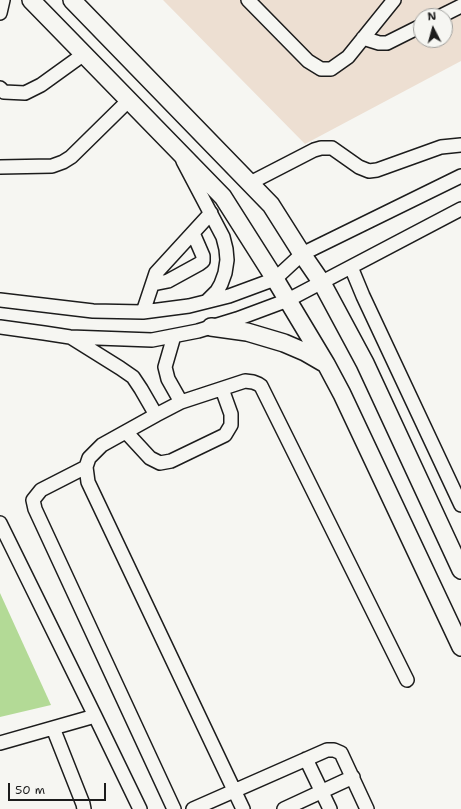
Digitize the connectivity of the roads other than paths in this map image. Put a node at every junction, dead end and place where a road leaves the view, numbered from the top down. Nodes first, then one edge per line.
1 (3, 0) edge
2 (31, 0) edge
3 (248, 0) edge
4 (394, 0) edge
5 (76, 2) edge
6 (0, 13) edge
7 (413, 30) edge
8 (363, 38) junction
9 (84, 54) junction
10 (0, 88) edge
11 (129, 100) junction
12 (461, 145) edge
13 (177, 149) junction
14 (0, 167) edge
15 (461, 176) edge
16 (250, 183) junction
17 (461, 210) edge
18 (211, 213) junction
19 (193, 233) junction
20 (302, 254) junction
21 (351, 267) junction
22 (275, 279) junction
23 (322, 283) junction
24 (153, 284) junction
25 (0, 300) edge
26 (288, 300) junction
27 (206, 301) junction
28 (143, 312) junction
29 (0, 327) edge
30 (211, 327) junction
31 (174, 336) junction
32 (70, 337) junction
33 (326, 364) junction
34 (222, 389) junction
35 (181, 402) junction
36 (156, 415) junction
37 (126, 432) junction
38 (86, 467) junction
39 (461, 505) edge
40 (0, 523) edge
41 (461, 570) edge
42 (461, 647) edge
43 (407, 680) dead end
44 (95, 716) junction
45 (53, 728) junction
46 (0, 743) edge
47 (306, 759) junction
48 (353, 777) junction
49 (234, 791) junction
50 (322, 792) junction
51 (84, 809) edge
52 (140, 809) edge
53 (174, 809) edge
54 (193, 809) edge
55 (243, 809) edge
56 (284, 809) edge
57 (330, 809) edge
58 (367, 809) edge

1 - 6 street
2 - 9 main road
3 - 8 street
4 - 8 street
5 - 16 main road
7 - 8 street
9 - 10 street
9 - 11 main road
11 - 13 main road
11 - 14 street
12 - 16 street
13 - 18 street
13 - 22 main road
15 - 20 street
16 - 20 main road
17 - 21 street
18 - 19 street
18 - 27 street
19 - 24 street
19 - 24 street
20 - 22 street
20 - 23 main road
21 - 23 street
21 - 39 street
22 - 26 main road
22 - 27 street
23 - 26 street
23 - 41 main road
24 - 28 street
25 - 28 street
26 - 30 street
26 - 33 main road
27 - 28 street
29 - 32 street
30 - 31 street
30 - 33 main road
31 - 32 street
31 - 35 street
32 - 36 street
33 - 42 main road
34 - 35 street
34 - 37 street
34 - 43 street
35 - 36 street
36 - 37 street
37 - 38 street
38 - 49 street
38 - 53 street
40 - 44 street
44 - 45 street
44 - 52 street
45 - 46 street
45 - 51 street
47 - 48 street
47 - 49 street
47 - 50 street
48 - 50 street
48 - 58 street
49 - 54 street
49 - 55 street
50 - 56 street
50 - 57 street

